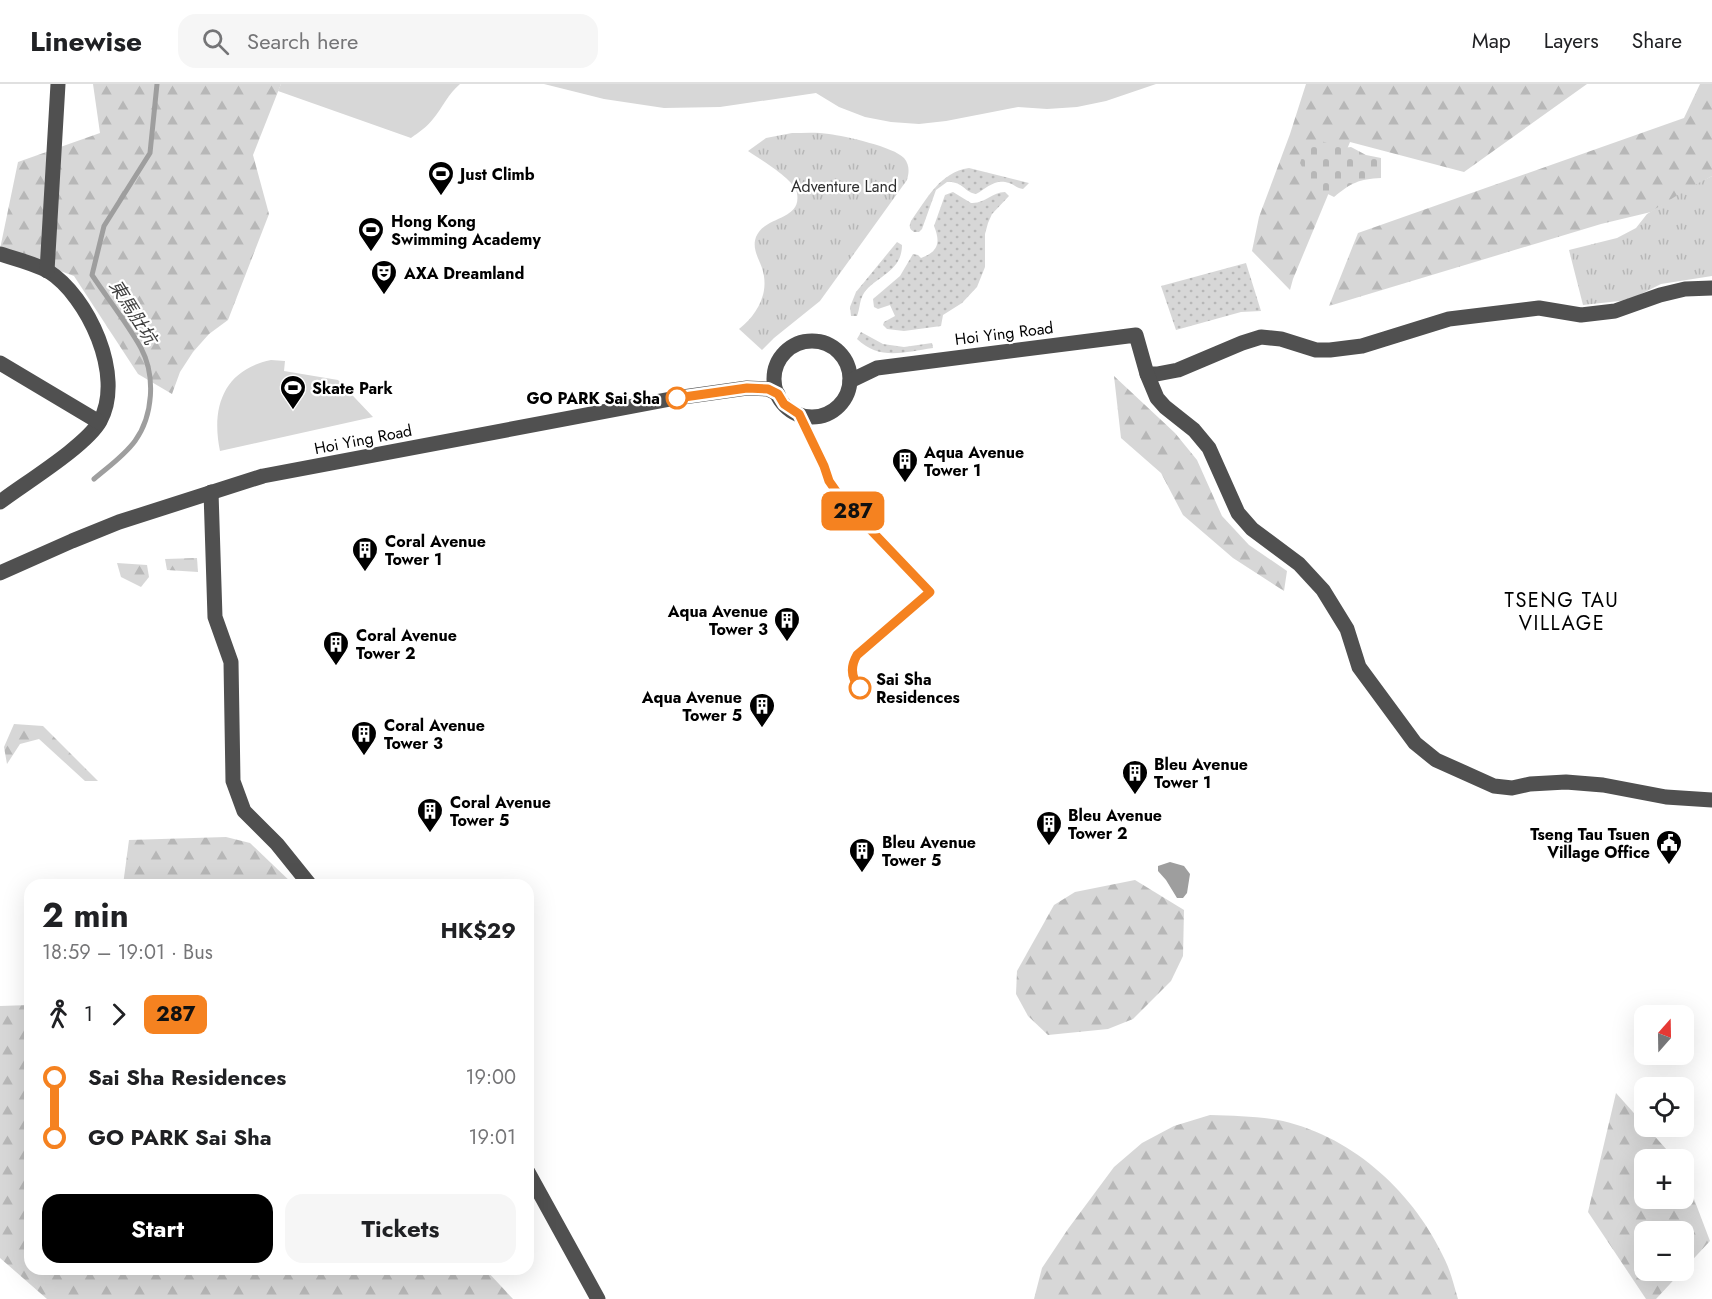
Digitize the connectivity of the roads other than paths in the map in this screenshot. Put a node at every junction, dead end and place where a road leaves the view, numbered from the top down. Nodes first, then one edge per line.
1 (58, 84) edge
2 (0, 254) edge
3 (47, 271) junction
4 (1712, 288) edge
5 (843, 356) junction
6 (0, 363) edge
7 (776, 367) junction
8 (877, 368) junction
9 (1147, 374) junction
10 (850, 381) junction
11 (747, 388) junction
12 (778, 394) junction
13 (99, 422) junction
14 (211, 492) junction
15 (0, 502) edge
16 (0, 573) edge
17 (1712, 800) edge
18 (305, 879) edge
19 (534, 1183) edge
20 (598, 1299) edge

1 - 3 street
2 - 3 street
3 - 13 street
4 - 9 street
5 - 7 street, Hoi Ying Road
5 - 8 street, Hoi Ying Road
5 - 10 street
6 - 13 street
7 - 11 street, Hoi Ying Road
7 - 12 street
8 - 9 street, Hoi Ying Road
8 - 10 street, Hoi Ying Road
9 - 17 street
10 - 12 street
11 - 12 street, Hoi Ying Road
11 - 14 street, Hoi Ying Road
13 - 15 street
14 - 16 street, Hoi Ying Road
14 - 18 street
19 - 20 street

